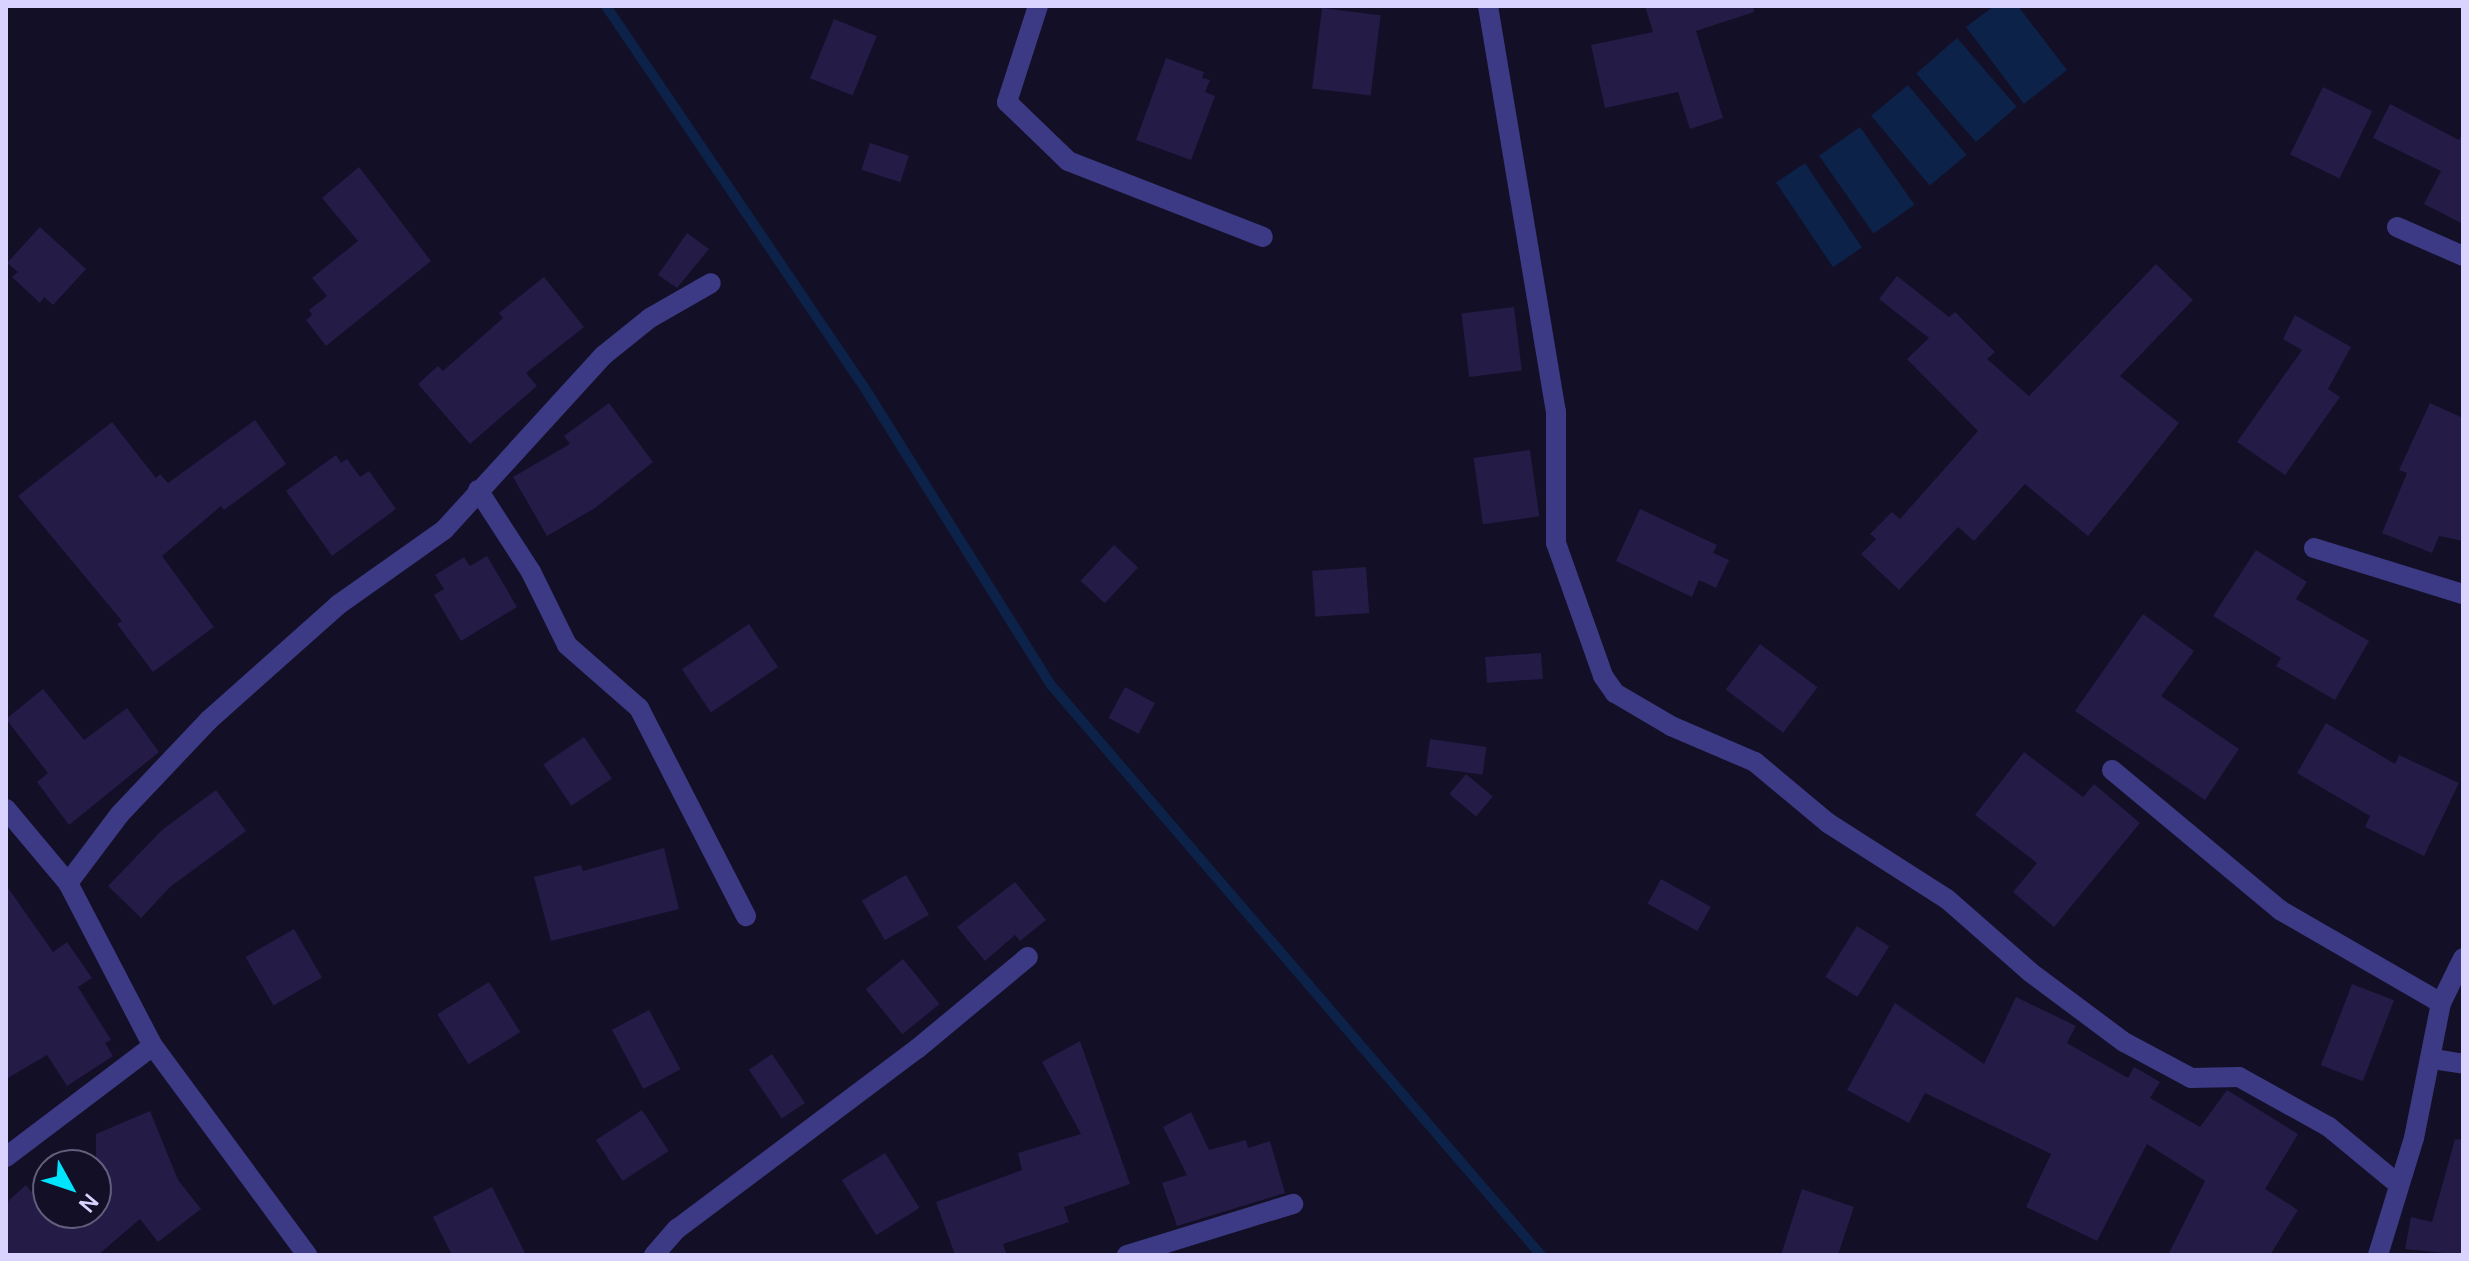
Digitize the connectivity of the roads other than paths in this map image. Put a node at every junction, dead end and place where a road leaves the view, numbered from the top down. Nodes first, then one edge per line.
1 (1038, 6) edge
2 (1488, 6) edge
3 (2397, 227) dead end
4 (1263, 237) dead end
5 (2463, 256) edge
6 (711, 283) dead end
7 (478, 490) junction
8 (2314, 548) dead end
9 (2463, 594) edge
10 (2112, 770) dead end
11 (6, 809) edge
12 (68, 883) junction
13 (746, 916) dead end
14 (1028, 957) dead end
15 (2463, 958) edge
16 (2441, 1003) junction
17 (153, 1046) junction
18 (2433, 1059) junction
19 (2463, 1064) edge
20 (6, 1157) edge
21 (2399, 1185) junction
22 (1293, 1204) dead end
23 (307, 1255) edge
24 (654, 1255) edge
25 (1127, 1255) edge
26 (2378, 1255) edge

1 - 4 street
2 - 21 street
3 - 5 street
6 - 7 street
7 - 12 street
7 - 13 street
8 - 9 street
10 - 16 street
11 - 12 street
12 - 17 street
14 - 24 street
15 - 16 street
16 - 18 street
17 - 20 street
17 - 23 street
18 - 19 street
18 - 21 street
21 - 26 street
22 - 25 street

